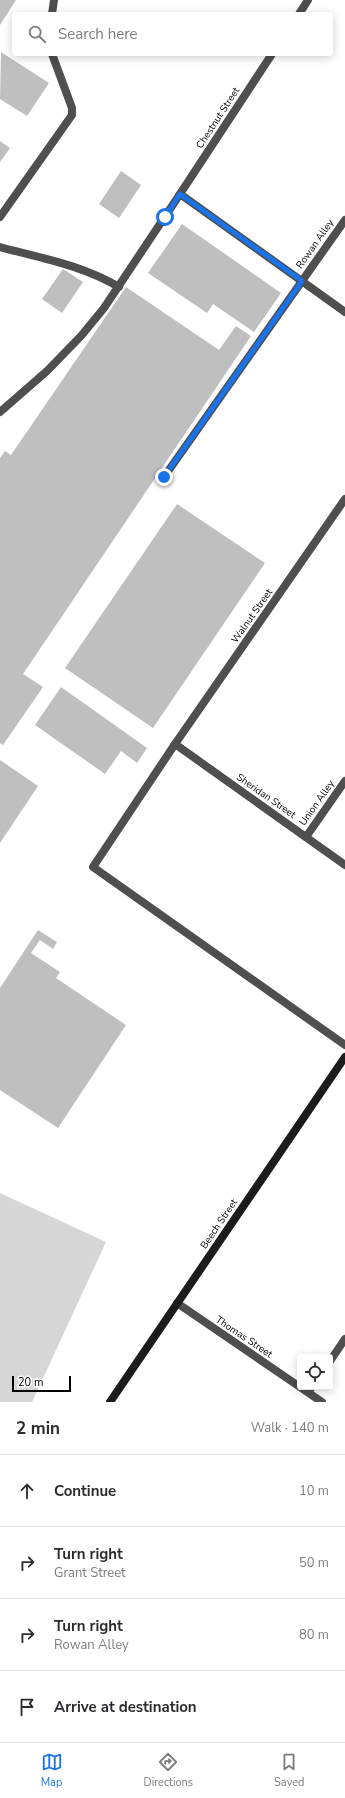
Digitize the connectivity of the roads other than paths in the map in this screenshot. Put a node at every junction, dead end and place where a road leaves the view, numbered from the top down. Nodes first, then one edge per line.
1 (54, 0) edge
2 (308, 0) edge
3 (52, 12) edge
4 (300, 12) edge
5 (53, 56) edge
6 (271, 56) edge
7 (180, 194) junction
8 (0, 217) edge
9 (345, 220) edge
10 (0, 247) edge
11 (302, 281) junction
12 (119, 287) junction
13 (345, 312) edge
14 (0, 412) edge
15 (164, 477) dead end
16 (345, 499) edge
17 (175, 744) junction
18 (345, 781) edge
19 (306, 837) junction
20 (345, 865) edge
21 (345, 1045) edge
22 (345, 1057) edge
23 (177, 1303) junction
24 (345, 1339) edge
25 (333, 1357) edge
26 (297, 1385) edge
27 (310, 1390) edge
28 (110, 1402) edge
29 (322, 1402) edge

1 - 3 street
2 - 4 street
5 - 8 street
6 - 7 street, Chestnut Street
7 - 11 street
7 - 12 street, Chestnut Street
9 - 11 street, Rowan Alley
10 - 12 street
11 - 13 street
11 - 15 street, Rowan Alley
12 - 14 street, Chestnut Street
16 - 17 street, Walnut Street
17 - 19 street, Sheridan Street
17 - 21 street, Walnut Street
18 - 19 street, Union Alley
19 - 20 street, Sheridan Street
22 - 23 street, Beech Street
23 - 26 street, Thomas Street
23 - 28 street, Beech Street
24 - 25 street
27 - 29 street, Thomas Street

